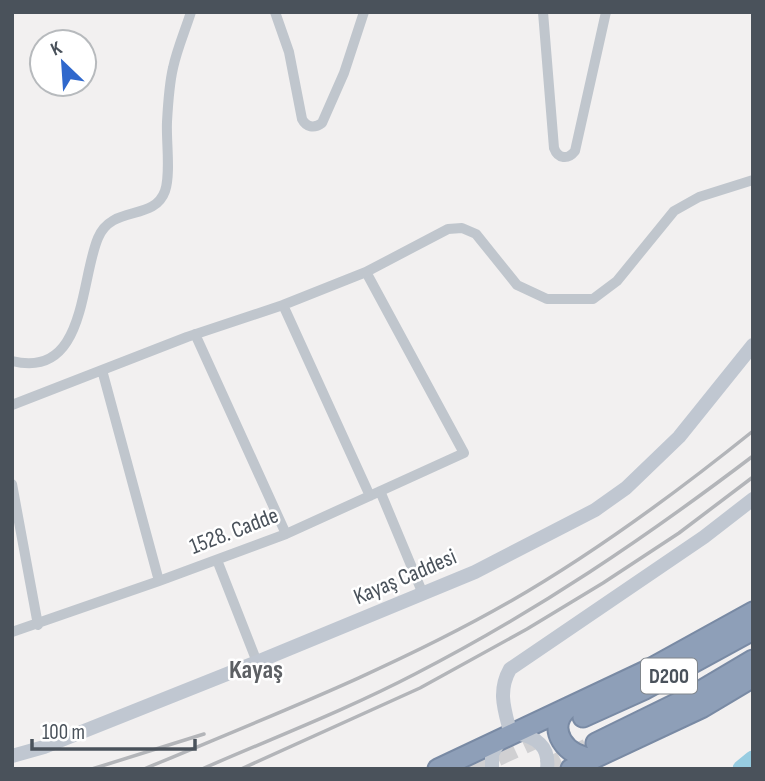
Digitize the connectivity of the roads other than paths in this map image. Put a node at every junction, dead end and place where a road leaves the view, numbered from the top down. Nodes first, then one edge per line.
1 (191, 12) edge
2 (275, 12) edge
3 (364, 12) edge
4 (543, 12) edge
5 (606, 12) edge
6 (753, 180) edge
7 (366, 272) junction
8 (283, 305) junction
9 (195, 334) junction
10 (753, 345) edge
11 (12, 361) edge
12 (103, 370) junction
13 (12, 405) edge
14 (12, 484) edge
15 (375, 494) junction
16 (750, 501) edge
17 (286, 534) junction
18 (217, 560) junction
19 (159, 581) junction
20 (423, 594) junction
21 (753, 612) edge
22 (38, 625) junction
23 (753, 631) edge
24 (12, 632) edge
25 (753, 660) edge
26 (257, 662) junction
27 (753, 677) edge
28 (576, 712) junction
29 (509, 736) junction
30 (595, 751) junction
31 (12, 756) edge
32 (450, 767) edge
33 (492, 769) edge
34 (547, 769) edge
35 (571, 769) edge

1 - 11 street
2 - 3 street
4 - 5 street
6 - 7 street
7 - 8 street
7 - 15 street, 1528. Cadde
8 - 9 street
8 - 15 street
9 - 12 street
9 - 17 street
10 - 20 street, Kayaş Caddesi
12 - 13 street
12 - 19 street
14 - 22 street
15 - 17 street, 1528. Cadde
15 - 20 street
16 - 29 street
17 - 18 street, 1528. Cadde
18 - 19 street, 1528. Cadde
18 - 26 street
19 - 22 street, 1528. Cadde
20 - 26 street, Kayaş Caddesi
21 - 28 highway
22 - 24 street, 1528. Cadde
23 - 28 highway, D200
25 - 30 highway, D200
26 - 31 street, Kayaş Caddesi
27 - 30 highway
28 - 29 highway
28 - 30 highway
29 - 32 highway
29 - 33 street
29 - 34 street
30 - 35 highway

